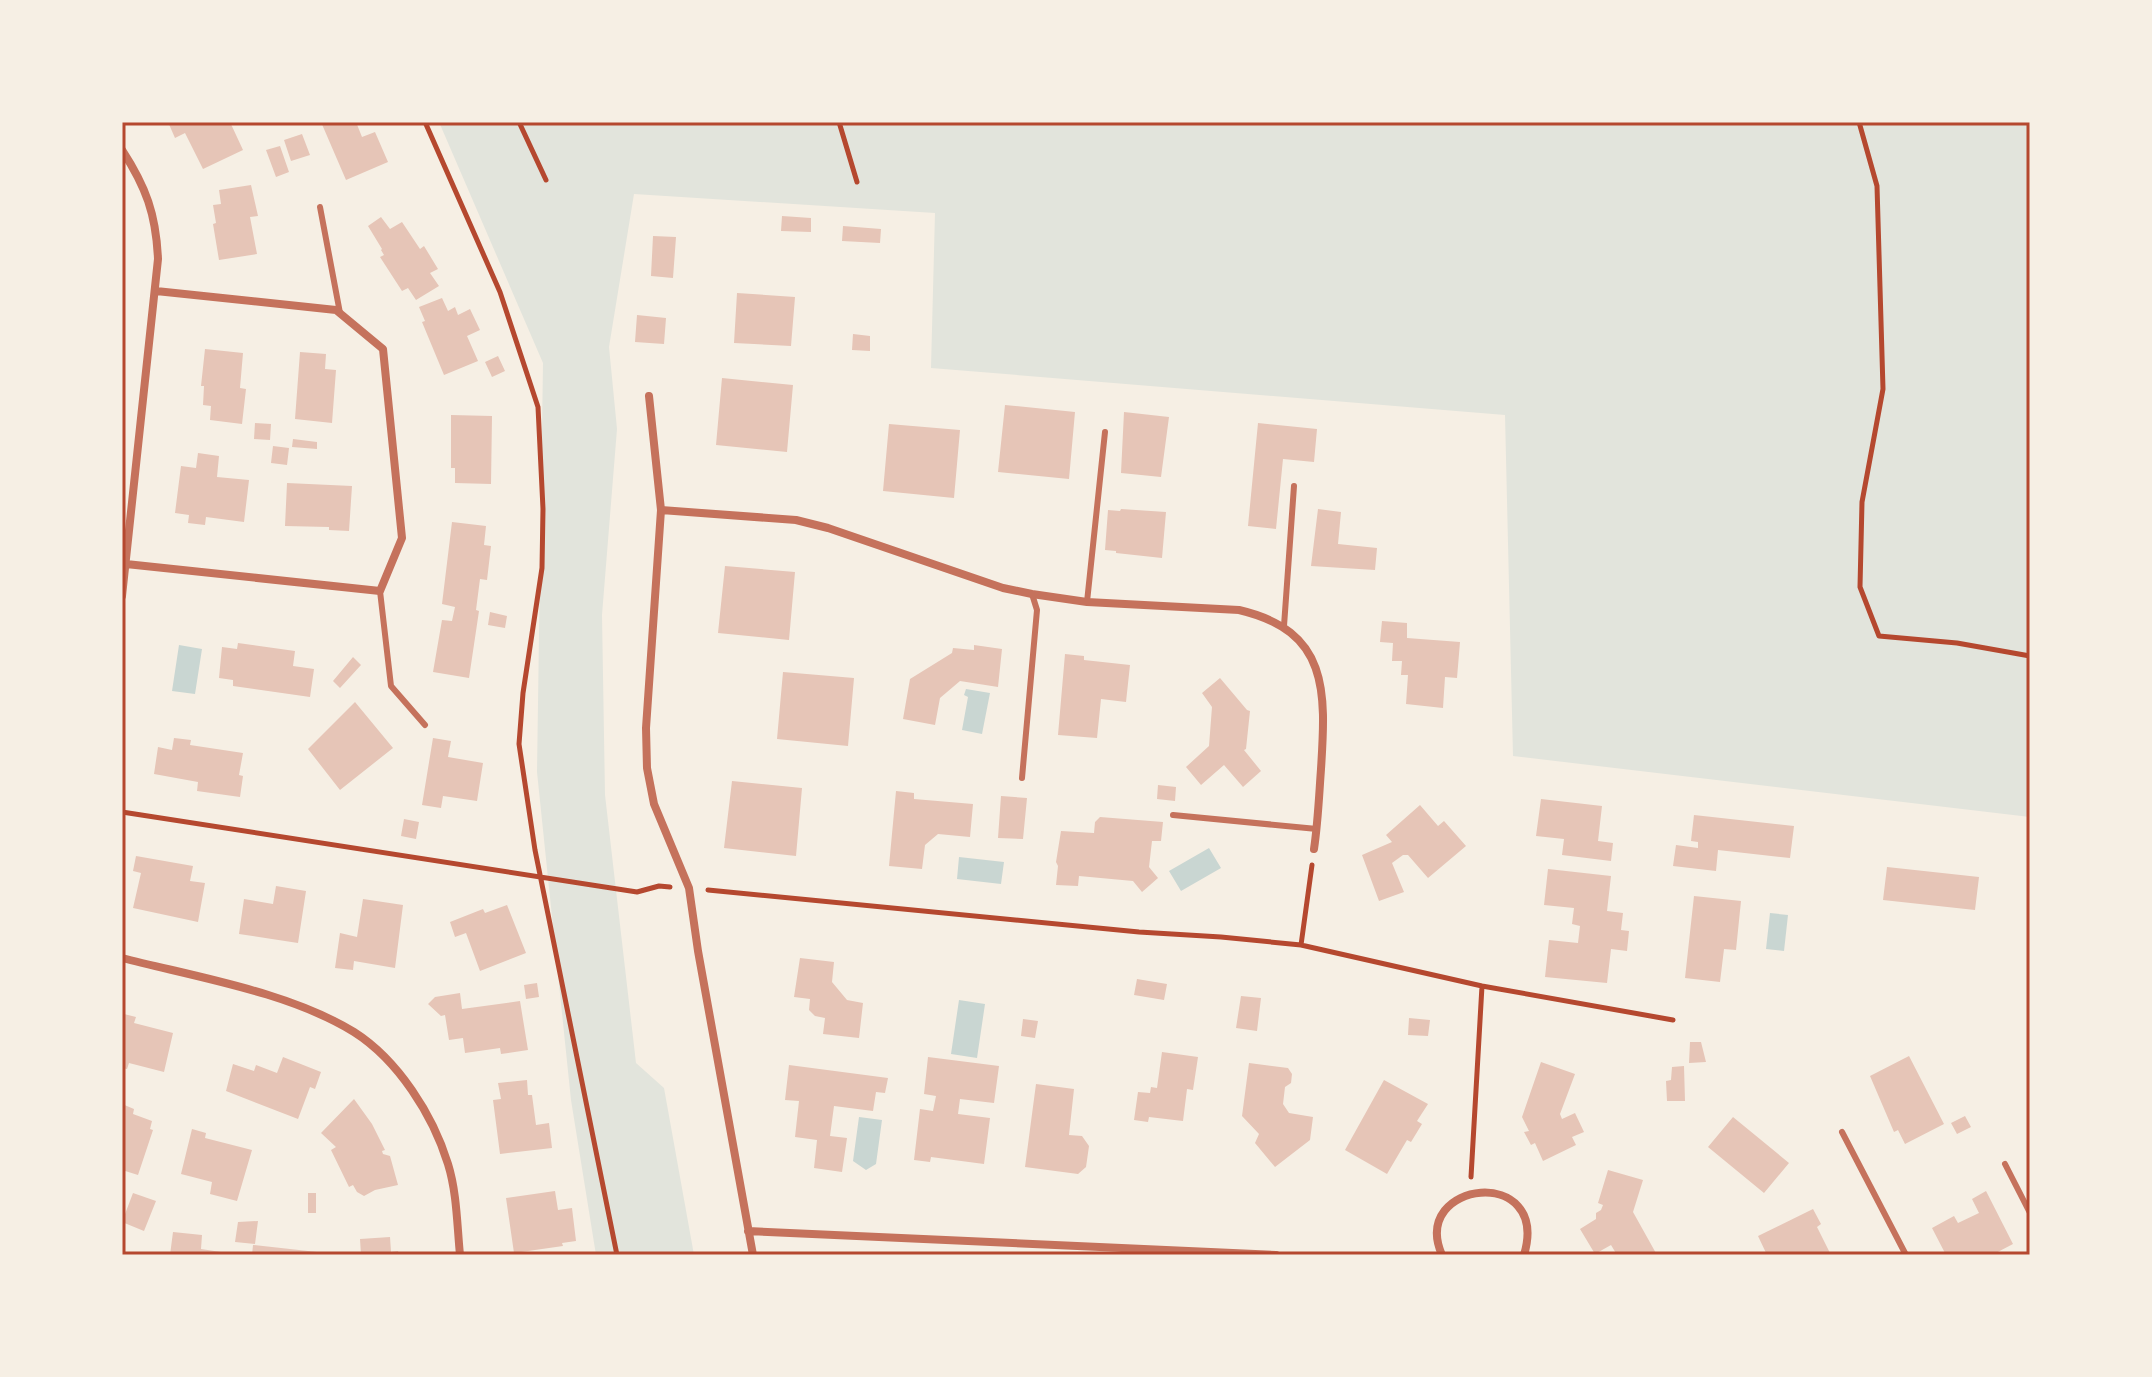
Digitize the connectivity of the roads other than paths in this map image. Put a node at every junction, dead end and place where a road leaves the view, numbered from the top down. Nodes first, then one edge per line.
1 (122, 150) edge
2 (320, 207) dead end
3 (156, 291) junction
4 (340, 313) junction
5 (649, 396) dead end
6 (1105, 432) dead end
7 (1294, 486) dead end
8 (661, 510) junction
9 (126, 564) junction
10 (380, 591) junction
11 (1032, 594) junction
12 (122, 596) edge
13 (1087, 602) junction
14 (1284, 626) junction
15 (425, 725) dead end
16 (1022, 778) dead end
17 (1173, 815) dead end
18 (1317, 829) junction
19 (1314, 849) road end
20 (122, 958) edge
21 (1842, 1132) dead end
22 (2005, 1164) dead end
23 (2030, 1213) edge
24 (748, 1231) junction
25 (1052, 1245) junction
26 (460, 1255) edge
27 (753, 1255) edge
28 (1055, 1255) edge
29 (1276, 1255) edge
30 (1442, 1255) edge
31 (1524, 1255) edge
32 (1906, 1255) edge

1 - 3 street
2 - 4 lane
3 - 4 street
3 - 9 street
4 - 10 street
5 - 8 street
6 - 13 lane
7 - 14 lane
8 - 11 street
8 - 24 street
9 - 10 street
9 - 12 street
10 - 15 lane
11 - 13 street
11 - 16 lane
13 - 14 street
14 - 18 street
17 - 18 lane
18 - 19 street
20 - 26 street
21 - 32 lane
22 - 23 lane
24 - 25 street
24 - 27 street
25 - 28 lane
25 - 29 street
30 - 31 street

